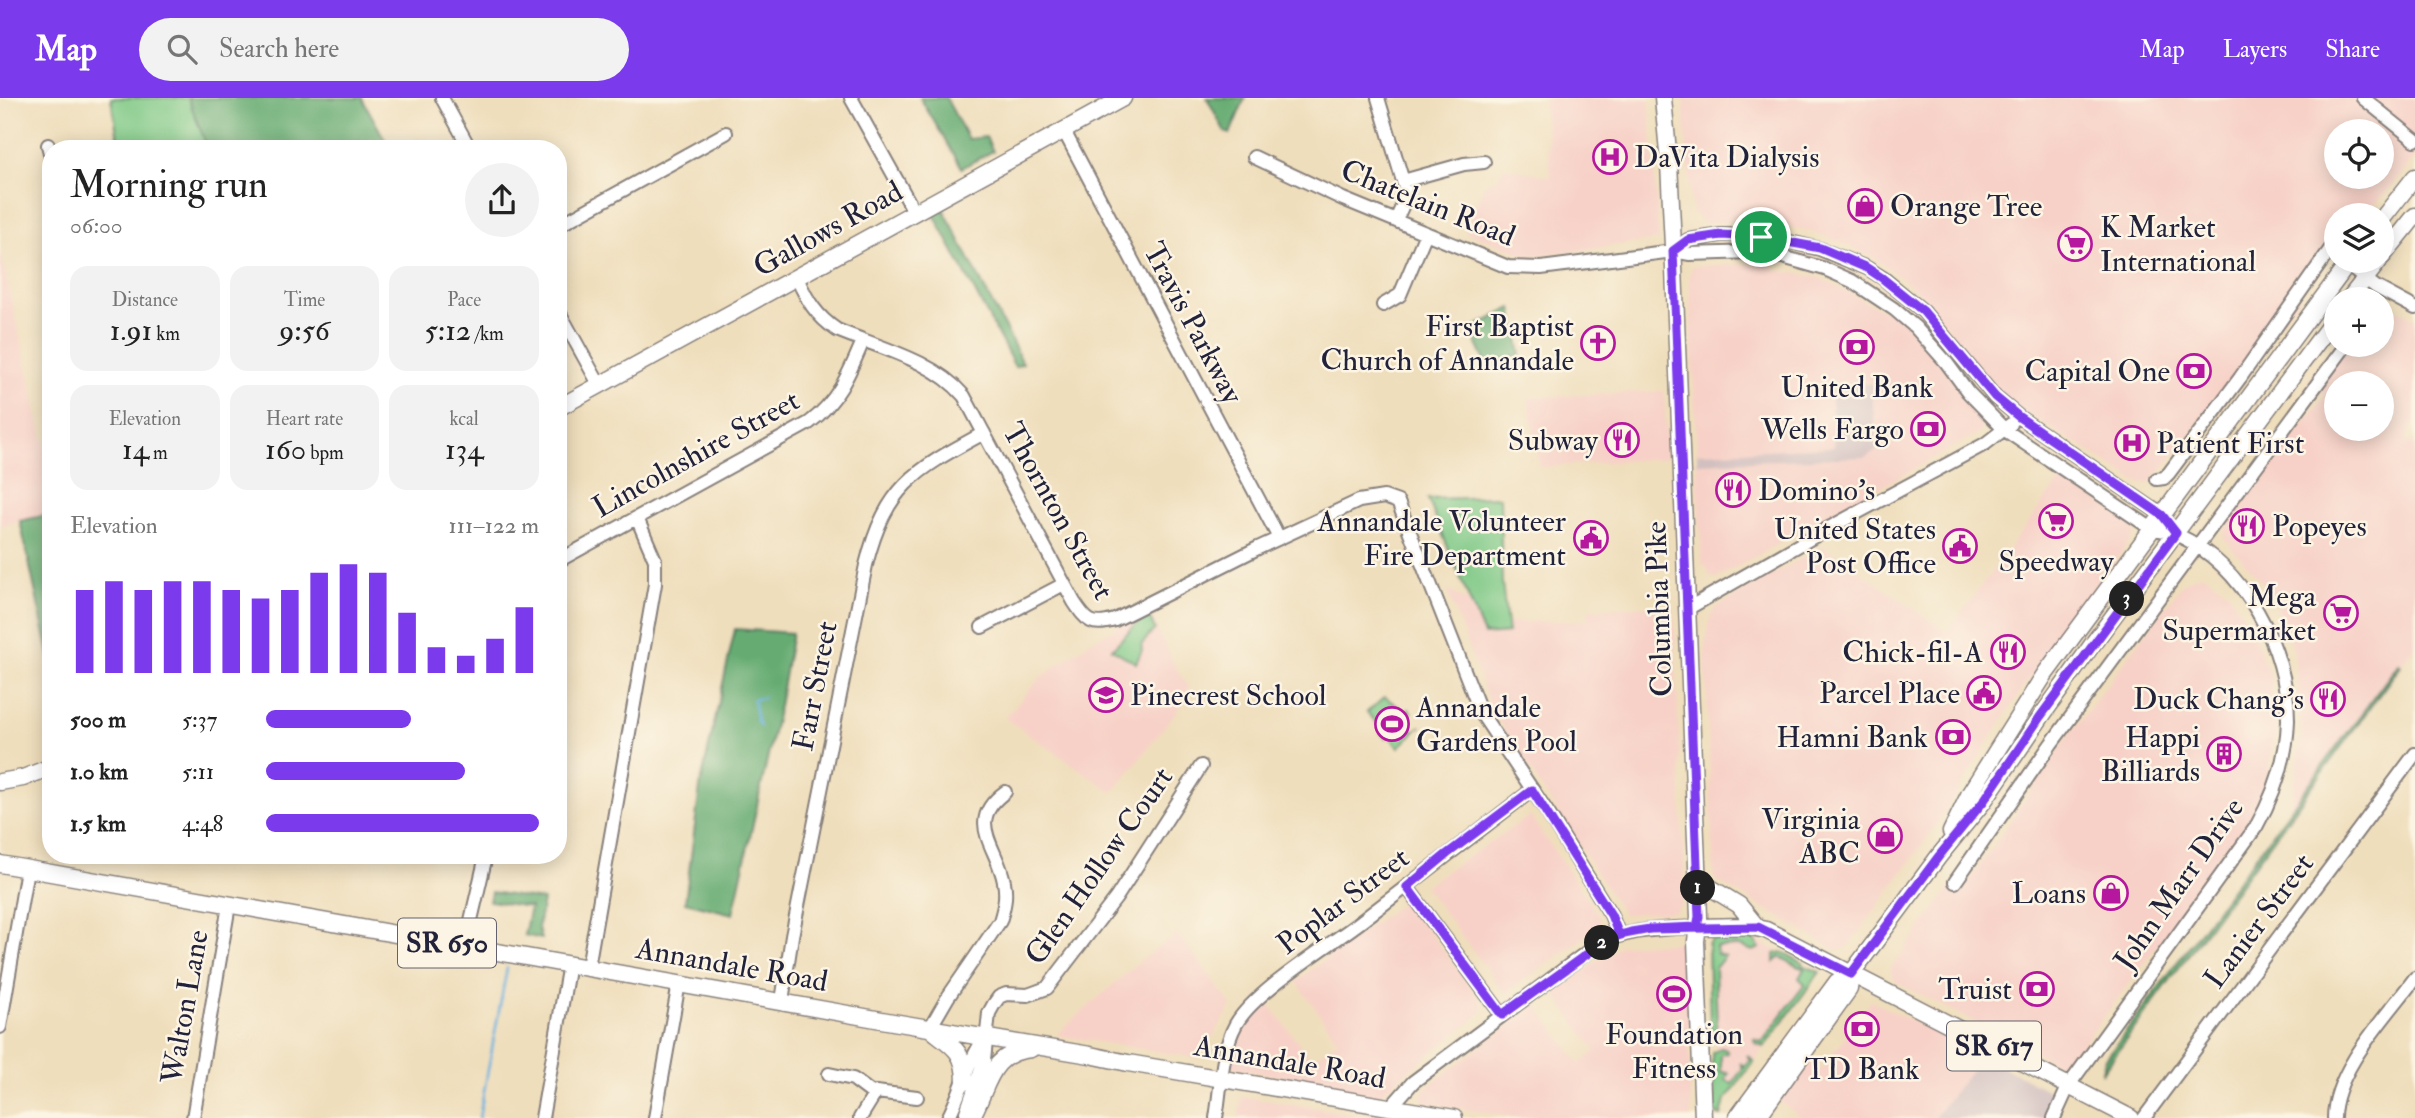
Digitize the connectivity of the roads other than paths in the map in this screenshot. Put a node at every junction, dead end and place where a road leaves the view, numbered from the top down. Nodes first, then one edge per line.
1 (442, 98) edge
2 (851, 98) edge
3 (1378, 98) edge
4 (1663, 98) edge
5 (2363, 98) edge
6 (1115, 100) edge
7 (1063, 131) junction
8 (726, 133) dead end
9 (465, 140) edge
10 (2415, 140) edge
11 (1254, 157) dead end
12 (1484, 162) dead end
13 (2415, 177) edge
14 (1404, 181) junction
15 (2394, 204) edge
16 (915, 213) junction
17 (2415, 216) edge
18 (1396, 220) junction
19 (567, 221) edge
20 (1426, 233) junction
21 (2394, 242) edge
22 (1673, 251) junction
23 (2324, 258) edge
24 (2342, 273) edge
25 (2359, 273) edge
26 (2370, 273) edge
27 (797, 278) junction
28 (2365, 279) junction
29 (2359, 287) edge
30 (2374, 287) edge
31 (2394, 299) edge
32 (1383, 305) dead end
33 (2415, 308) edge
34 (567, 326) edge
35 (2324, 333) edge
36 (863, 341) junction
37 (2337, 357) edge
38 (600, 386) junction
39 (567, 403) edge
40 (2019, 417) junction
41 (2005, 430) junction
42 (984, 433) junction
43 (2157, 479) dead end
44 (2162, 515) junction
45 (637, 518) junction
46 (2152, 529) junction
47 (2176, 533) junction
48 (1279, 538) junction
49 (2197, 546) junction
50 (567, 556) edge
51 (1064, 584) junction
52 (1687, 609) junction
53 (982, 627) dead end
54 (2067, 643) junction
55 (2040, 717) junction
56 (2415, 754) edge
57 (1201, 766) dead end
58 (42, 771) edge
59 (0, 782) edge
60 (1532, 790) junction
61 (1005, 792) dead end
62 (1939, 856) junction
63 (0, 864) edge
64 (483, 864) edge
65 (27, 869) junction
66 (1698, 880) junction
67 (1955, 882) dead end
68 (1407, 887) junction
69 (229, 905) junction
70 (1697, 927) junction
71 (1758, 927) junction
72 (1619, 935) junction
73 (465, 946) junction
74 (569, 964) junction
75 (588, 967) junction
76 (1851, 974) junction
77 (2415, 978) edge
78 (679, 983) junction
79 (782, 1001) junction
80 (1502, 1015) junction
81 (0, 1027) edge
82 (930, 1028) junction
83 (985, 1038) junction
84 (1050, 1048) junction
85 (829, 1074) dead end
86 (1222, 1079) junction
87 (965, 1082) junction
88 (2068, 1085) junction
89 (873, 1094) junction
90 (917, 1097) dead end
91 (1391, 1107) junction
92 (193, 1118) edge
93 (542, 1118) edge
94 (655, 1118) edge
95 (860, 1118) edge
96 (948, 1118) edge
97 (963, 1118) edge
98 (971, 1118) edge
99 (1216, 1118) edge
100 (1454, 1118) edge
101 (1703, 1118) edge
102 (1737, 1118) edge
103 (1757, 1118) edge
104 (2054, 1118) edge
105 (2131, 1118) edge
106 (2144, 1118) edge
107 (2334, 1118) edge

1 - 9 street
2 - 16 street
3 - 14 street
4 - 22 main road, Columbia Pike
5 - 10 street
6 - 7 main road, Gallows Road
7 - 16 main road, Gallows Road
7 - 48 street, Travis Parkway
8 - 19 street
11 - 18 street, Chatelain Road
12 - 14 street
13 - 15 main road
14 - 18 street
16 - 27 main road, Gallows Road
17 - 21 main road
18 - 20 street, Chatelain Road
20 - 22 street, Chatelain Road
20 - 32 street
22 - 40 street, John Marr Drive
22 - 41 street, John Marr Drive
22 - 52 main road, Columbia Pike
23 - 43 street
24 - 44 main road
25 - 28 street
26 - 28 main road
27 - 36 street, Thornton Street
27 - 38 main road, Gallows Road
28 - 29 main road
28 - 30 street
31 - 33 street
34 - 38 street
35 - 47 main road
36 - 42 street, Thornton Street
36 - 45 street, Lincolnshire Street
37 - 49 street
38 - 39 main road, Gallows Road
40 - 41 street
40 - 44 street, John Marr Drive
41 - 46 street, John Marr Drive
41 - 52 street
42 - 51 street, Thornton Street
42 - 79 street, Farr Street
44 - 46 main road
44 - 47 street, John Marr Drive
45 - 50 street, Lincolnshire Street
45 - 75 street
46 - 47 street, John Marr Drive
46 - 54 main road
47 - 49 street, John Marr Drive
47 - 55 main road
48 - 51 street, Thornton Street
48 - 60 street, Thornton Street
49 - 67 street
49 - 88 street, John Marr Drive
51 - 53 street
52 - 66 main road, Columbia Pike
54 - 55 main road
54 - 62 main road
55 - 62 main road
56 - 106 street, Lanier Street
57 - 83 street, Glen Hollow Court
58 - 59 main road
60 - 68 street, Poplar Street
60 - 72 street
61 - 82 street
62 - 76 main road
63 - 65 main road, Annandale Road / SR 650
64 - 73 street
65 - 69 main road, Annandale Road / SR 650
65 - 81 street
66 - 70 main road, Columbia Pike
66 - 71 main road
68 - 80 street
68 - 86 street, Poplar Street
69 - 73 main road, Annandale Road / SR 650
69 - 92 street, Walton Lane
70 - 71 main road, SR 617
70 - 72 street
70 - 101 main road, Columbia Pike
71 - 76 main road, SR 617
72 - 80 street
73 - 74 main road, Annandale Road / SR 650
74 - 75 main road, Annandale Road / SR 650
74 - 93 street
75 - 78 main road, Annandale Road / SR 650
76 - 88 main road, SR 617
76 - 102 main road
76 - 103 main road
77 - 107 street
78 - 79 main road, Annandale Road / SR 650
78 - 94 street
79 - 82 main road, Annandale Road / SR 650
80 - 91 street
82 - 83 main road, Annandale Road / SR 650
82 - 87 main road
83 - 84 main road, Annandale Road / SR 650
83 - 87 street
83 - 97 street
84 - 86 main road, Annandale Road / SR 650
84 - 98 main road
85 - 89 street
86 - 91 main road, Annandale Road / SR 650
86 - 99 street, Poplar Street
87 - 96 street
88 - 104 street, John Marr Drive
88 - 105 main road, SR 617
89 - 90 street
89 - 95 street
91 - 100 main road, Annandale Road / SR 650

